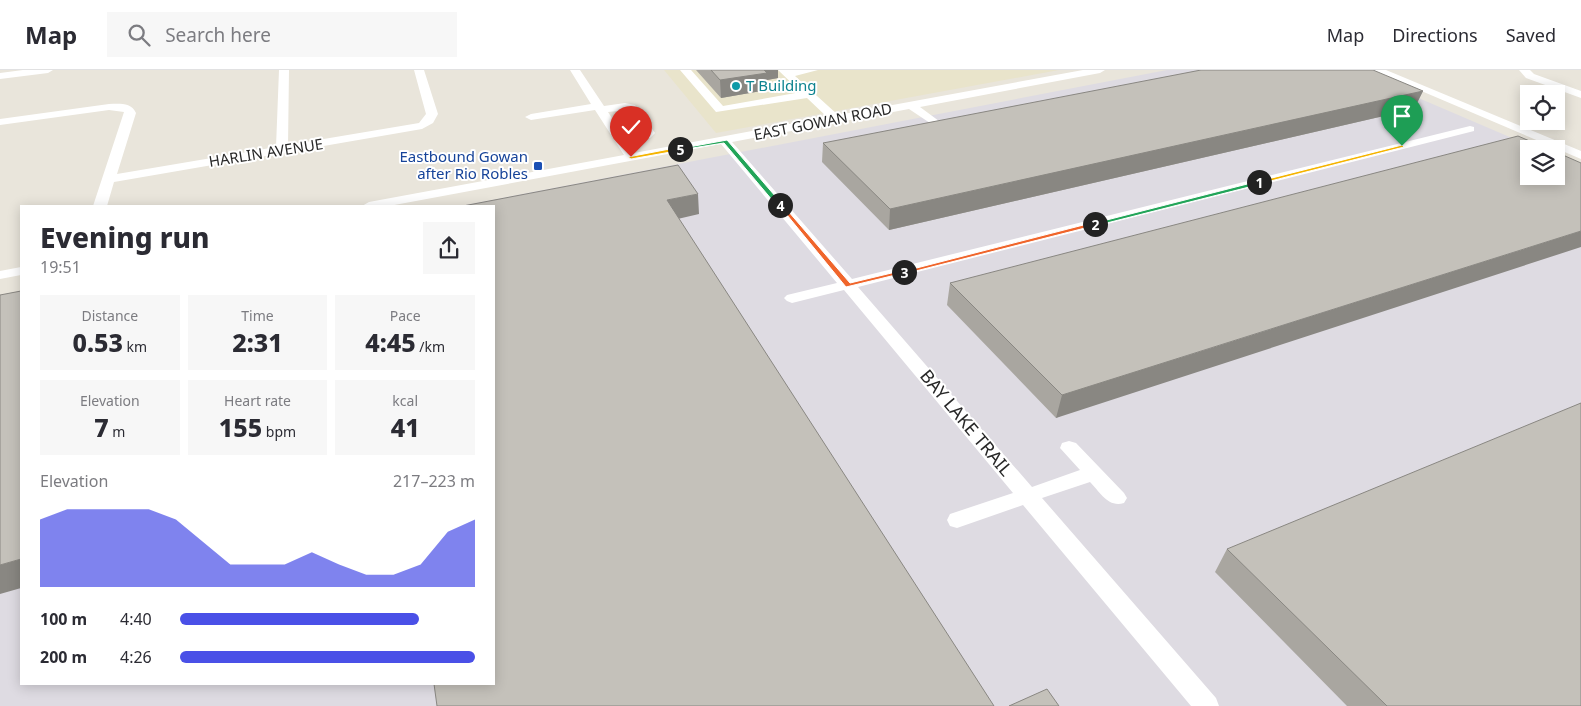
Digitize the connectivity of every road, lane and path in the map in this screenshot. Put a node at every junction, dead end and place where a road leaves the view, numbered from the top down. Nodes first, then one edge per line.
1 (48, 70) edge
2 (284, 70) edge
3 (419, 70) edge
4 (576, 70) edge
5 (685, 70) edge
6 (813, 70) edge
7 (1100, 70) edge
8 (1377, 70) edge
9 (1524, 71) edge
10 (785, 72) edge
11 (0, 76) edge
12 (810, 94) junction
13 (1581, 95) edge
14 (912, 106) junction
15 (600, 108) junction
16 (531, 117) dead end
17 (837, 120) junction
18 (0, 122) edge
19 (939, 126) edge
20 (1470, 129) dead end
21 (621, 141) junction
22 (725, 141) junction
23 (282, 151) junction
24 (1581, 154) edge
25 (631, 157) junction
26 (109, 179) junction
27 (515, 179) junction
28 (521, 196) edge
29 (100, 205) edge
30 (374, 205) edge
31 (20, 271) edge
32 (0, 275) edge
33 (848, 286) junction
34 (792, 298) dead end
35 (1069, 448) dead end
36 (1094, 473) junction
37 (1028, 496) junction
38 (1117, 498) dead end
39 (957, 520) dead end
40 (1207, 706) edge

1 - 11 street
2 - 23 street
3 - 23 street, HARLIN AVENUE
4 - 15 street
5 - 12 street
6 - 10 street
7 - 14 street, EAST GOWAN ROAD
8 - 24 street
9 - 13 street
10 - 12 street
12 - 17 street
14 - 17 street, EAST GOWAN ROAD
14 - 19 street
15 - 16 street
15 - 21 street
15 - 21 street
17 - 22 street, EAST GOWAN ROAD
18 - 26 street
20 - 33 street
21 - 25 street
22 - 25 street, EAST GOWAN ROAD
22 - 33 street, BAY LAKE TRAIL
23 - 26 street, HARLIN AVENUE
25 - 27 street, EAST GOWAN ROAD
26 - 29 street
27 - 28 street
27 - 30 street, EAST GOWAN ROAD
31 - 32 street
33 - 34 street
33 - 37 street, BAY LAKE TRAIL
35 - 36 street
36 - 37 street
36 - 38 street
37 - 39 street
37 - 40 street, BAY LAKE TRAIL

